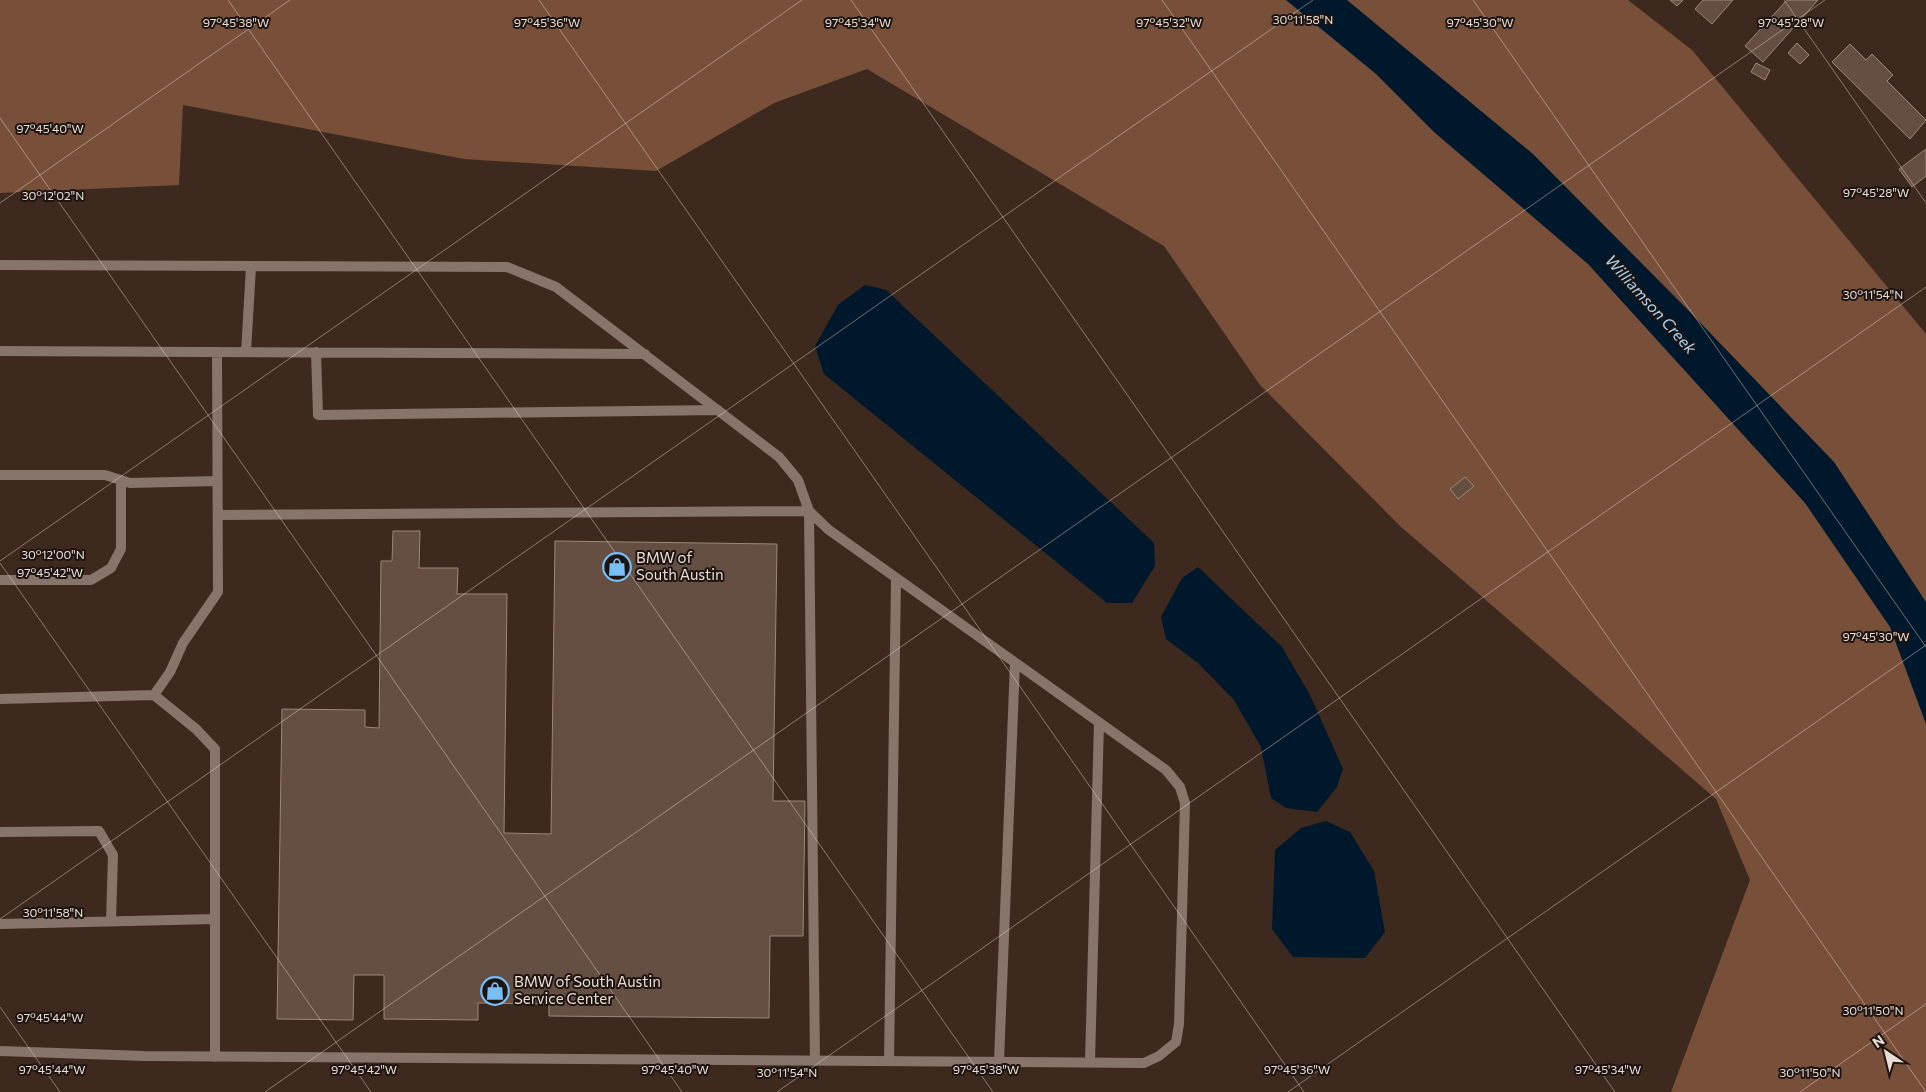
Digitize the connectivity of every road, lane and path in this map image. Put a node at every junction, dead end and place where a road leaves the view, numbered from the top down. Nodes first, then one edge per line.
1 (0, 266) edge
2 (251, 267) junction
3 (0, 350) edge
4 (217, 352) junction
5 (246, 352) junction
6 (316, 352) junction
7 (645, 354) junction
8 (718, 410) junction
9 (0, 475) edge
10 (121, 480) junction
11 (217, 481) junction
12 (809, 511) junction
13 (218, 515) junction
14 (896, 578) junction
15 (0, 580) edge
16 (1015, 663) junction
17 (154, 695) junction
18 (0, 699) edge
19 (1098, 722) junction
20 (0, 832) edge
21 (215, 919) junction
22 (111, 921) junction
23 (0, 924) edge
24 (0, 1051) edge
25 (215, 1057) junction
26 (815, 1060) junction
27 (889, 1061) junction
28 (999, 1061) junction
29 (1090, 1062) junction

1 - 2 lane
2 - 5 lane
2 - 7 lane
3 - 4 lane
4 - 5 lane
4 - 11 lane
5 - 6 lane
6 - 7 lane
6 - 8 lane
7 - 8 lane
8 - 12 lane
9 - 10 lane
10 - 11 lane
10 - 15 lane
11 - 13 lane
12 - 13 lane
12 - 14 lane
12 - 26 lane
13 - 17 lane
14 - 16 lane
14 - 27 lane
16 - 19 lane
16 - 28 lane
17 - 18 lane
17 - 21 lane
19 - 29 lane
19 - 29 lane
20 - 22 lane
21 - 22 lane
21 - 25 lane
22 - 23 lane
24 - 25 lane
25 - 26 lane
26 - 27 lane
27 - 28 lane
28 - 29 lane

